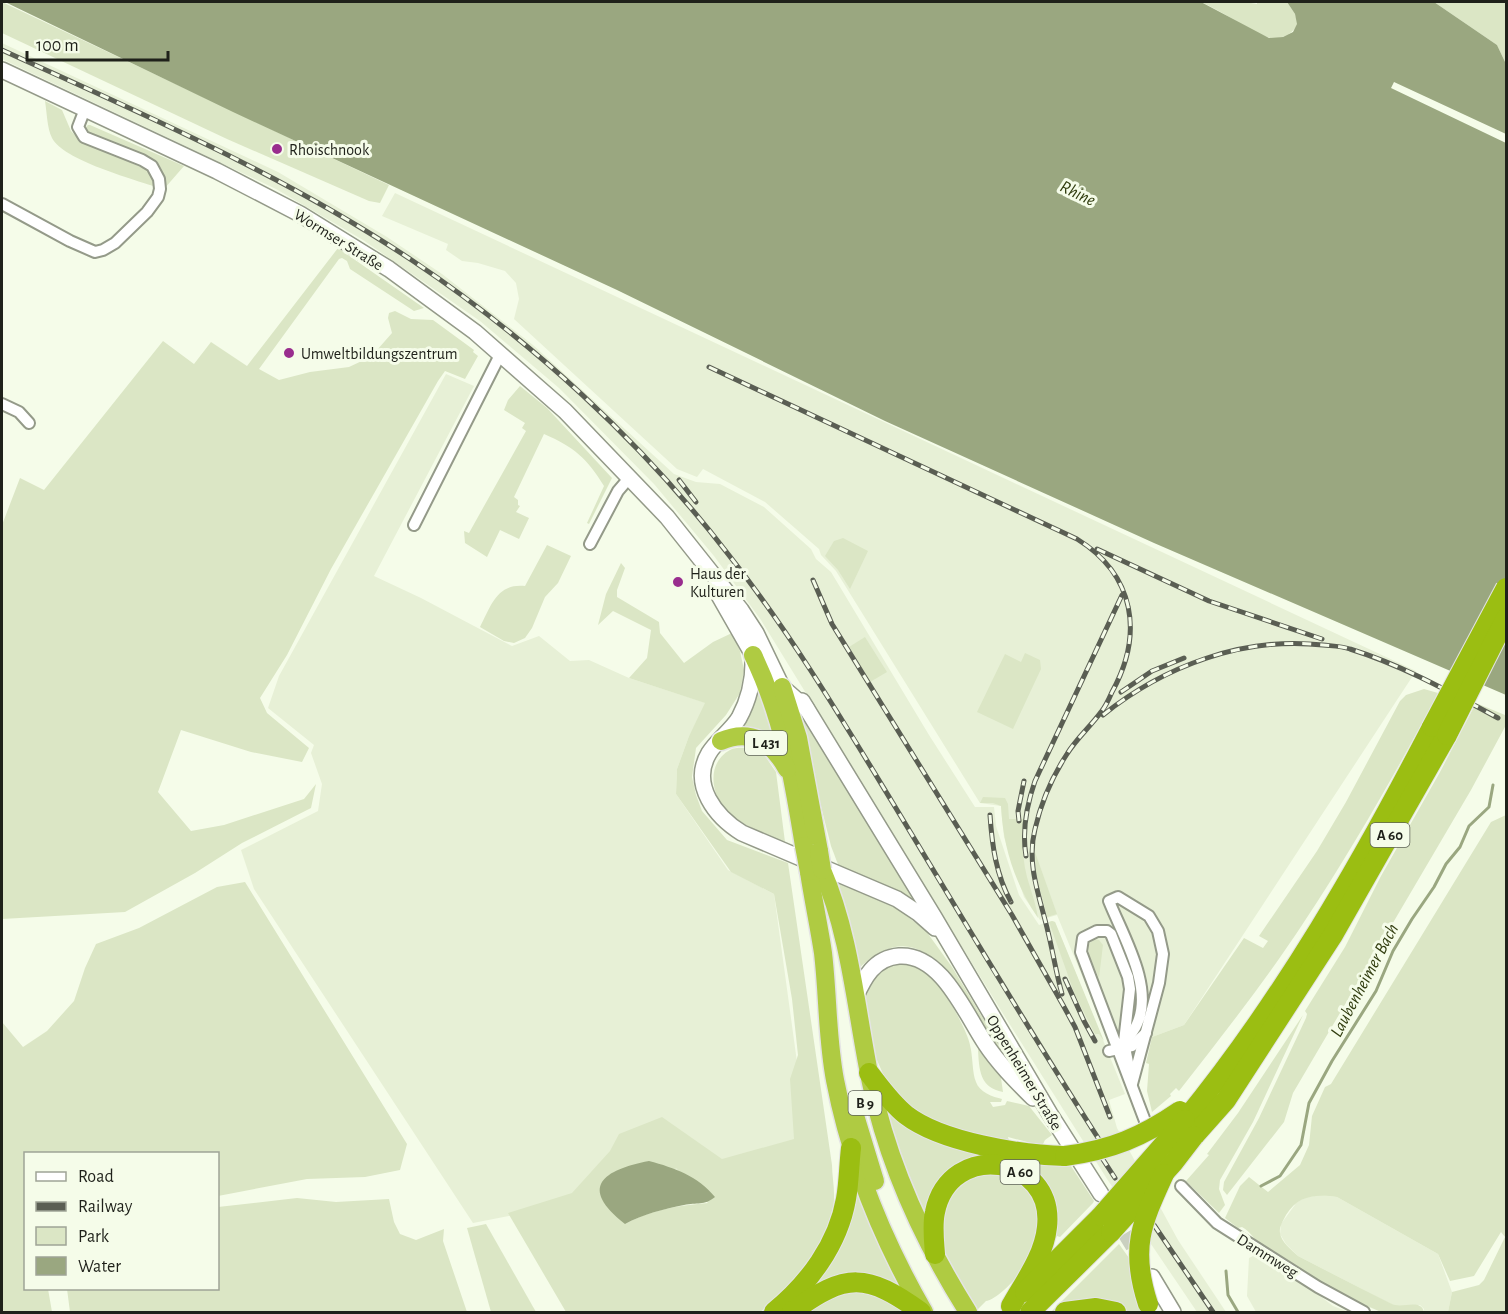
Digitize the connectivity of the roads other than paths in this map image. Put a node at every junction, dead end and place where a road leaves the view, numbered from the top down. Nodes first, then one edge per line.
1 (2, 70) edge
2 (85, 109) junction
3 (2, 204) edge
4 (501, 353) junction
5 (2, 404) edge
6 (29, 423) dead end
7 (630, 477) junction
8 (414, 525) dead end
9 (590, 544) dead end
10 (1506, 588) edge
11 (1506, 618) edge
12 (760, 655) junction
13 (782, 687) junction
14 (806, 708) junction
15 (1439, 731) junction
16 (721, 741) junction
17 (794, 781) junction
18 (812, 848) junction
19 (820, 875) junction
20 (952, 950) junction
21 (824, 967) junction
22 (855, 998) junction
23 (1147, 1033) junction
24 (1119, 1048) junction
25 (869, 1073) junction
26 (1132, 1084) junction
27 (1050, 1114) junction
28 (1145, 1121) dead end
29 (1186, 1122) junction
30 (851, 1148) junction
31 (1164, 1174) junction
32 (1181, 1186) dead end
33 (1101, 1194) dead end
34 (1106, 1224) junction
35 (935, 1254) junction
36 (1152, 1277) dead end
37 (1150, 1308) edge
38 (1007, 1309) edge
39 (774, 1312) edge
40 (792, 1312) edge
41 (923, 1312) edge
42 (937, 1312) edge
43 (956, 1312) edge
44 (968, 1312) edge
45 (1030, 1312) edge
46 (1065, 1312) edge
47 (1116, 1312) edge
48 (1173, 1312) edge
49 (1364, 1312) edge

1 - 2 main road, Wormser Straße / L 431
2 - 3 street
2 - 4 main road, Wormser Straße / L 431
4 - 7 main road, Wormser Straße / L 431
4 - 8 street
5 - 6 street
7 - 9 street
7 - 12 main road, Wormser Straße / L 431
10 - 15 highway, A 60, bridge
11 - 15 highway, A 60, bridge
12 - 13 main road, L 431
12 - 14 main road, L 431
12 - 16 main road, L 431
12 - 17 highway, B 9
13 - 14 main road, L 431
13 - 18 highway, B 9
14 - 20 main road, L 431
15 - 29 highway, A 60
15 - 29 highway, A 60
16 - 17 highway, L 431
16 - 20 main road, L 431
17 - 18 highway, B 9
18 - 19 highway, B 9, bridge
19 - 21 highway, B 9
19 - 22 highway
19 - 43 highway, B 9
20 - 27 main road, Oppenheimer Straße / L 431
21 - 30 highway
21 - 42 highway, B 9
22 - 25 highway
22 - 27 main road
23 - 24 street
23 - 24 street
23 - 26 street
24 - 24 street
24 - 26 street
24 - 26 street
25 - 29 highway, B 9, bridge
25 - 35 highway
26 - 28 street
27 - 33 main road, Oppenheimer Straße / L 431
29 - 31 highway, A 60, bridge
29 - 34 highway, A 60, bridge
30 - 39 highway
30 - 41 highway
31 - 34 highway, A 60, bridge
31 - 37 highway, A 60, bridge
32 - 49 street, Dammweg
34 - 38 highway, A 60
34 - 45 highway, A 60
35 - 38 highway, A 60
35 - 44 highway
36 - 48 main road
40 - 41 highway
46 - 47 highway

